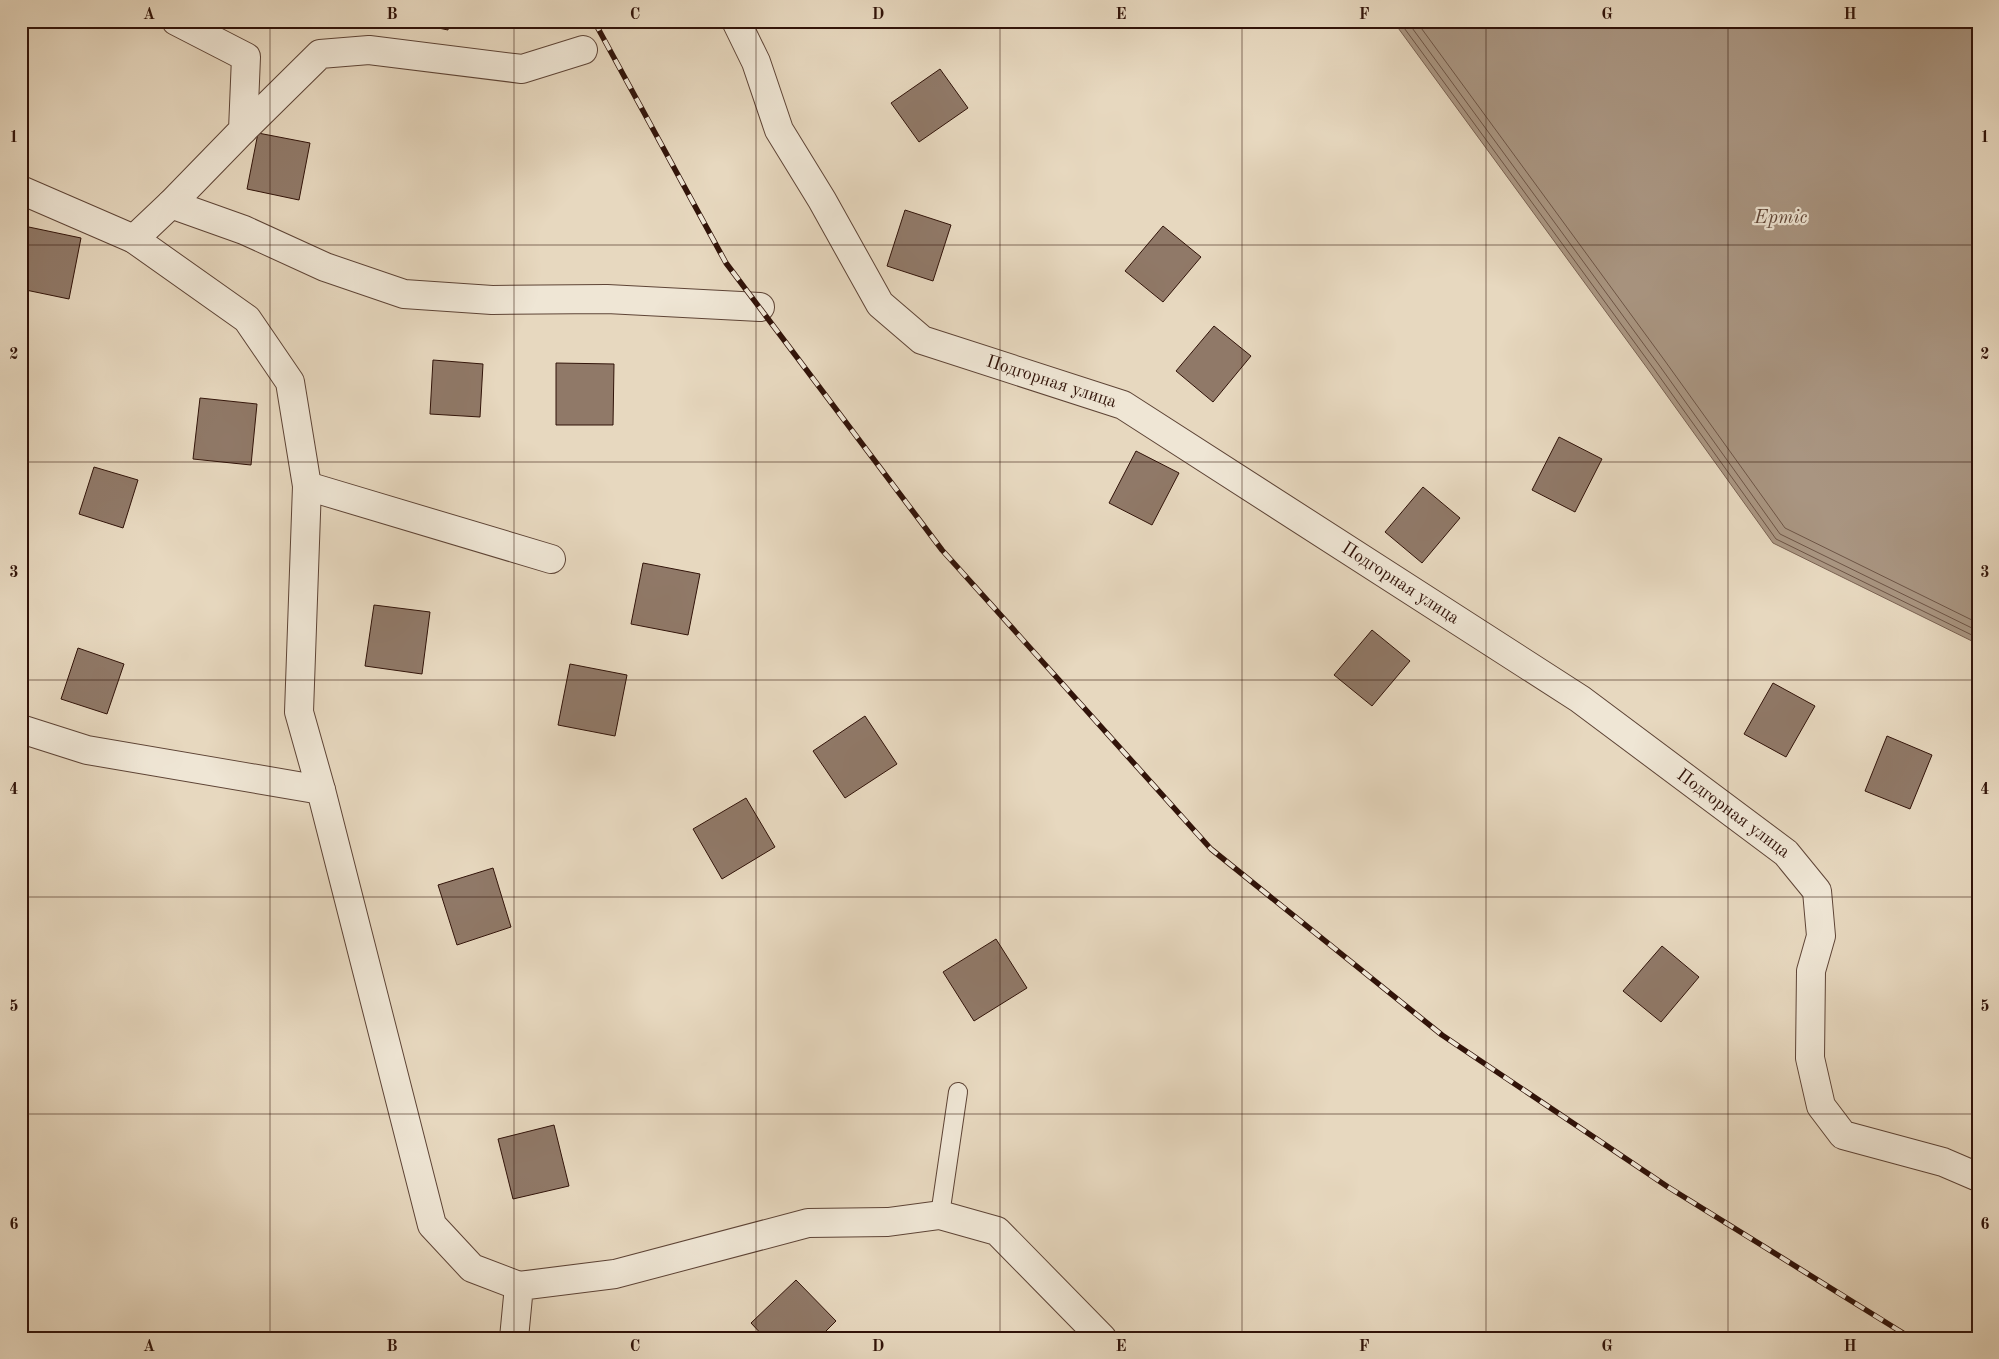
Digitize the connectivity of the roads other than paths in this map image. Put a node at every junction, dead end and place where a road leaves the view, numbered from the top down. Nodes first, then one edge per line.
1 (176, 21) edge
2 (736, 21) edge
3 (583, 50) dead end
4 (243, 130) junction
5 (21, 190) edge
6 (171, 204) junction
7 (134, 239) junction
8 (760, 308) dead end
9 (307, 486) junction
10 (551, 559) dead end
11 (21, 728) edge
12 (321, 790) junction
13 (958, 1092) dead end
14 (1978, 1177) edge
15 (940, 1215) junction
16 (519, 1286) junction
17 (514, 1338) edge
18 (1102, 1338) edge

1 - 4 street
2 - 14 street, Подгорная улица
3 - 4 street
4 - 6 street
5 - 7 street
6 - 7 street
6 - 8 street
7 - 9 street
9 - 10 street
9 - 12 street
11 - 12 street
12 - 16 street
13 - 15 lane
15 - 16 street
15 - 18 street
16 - 17 street

